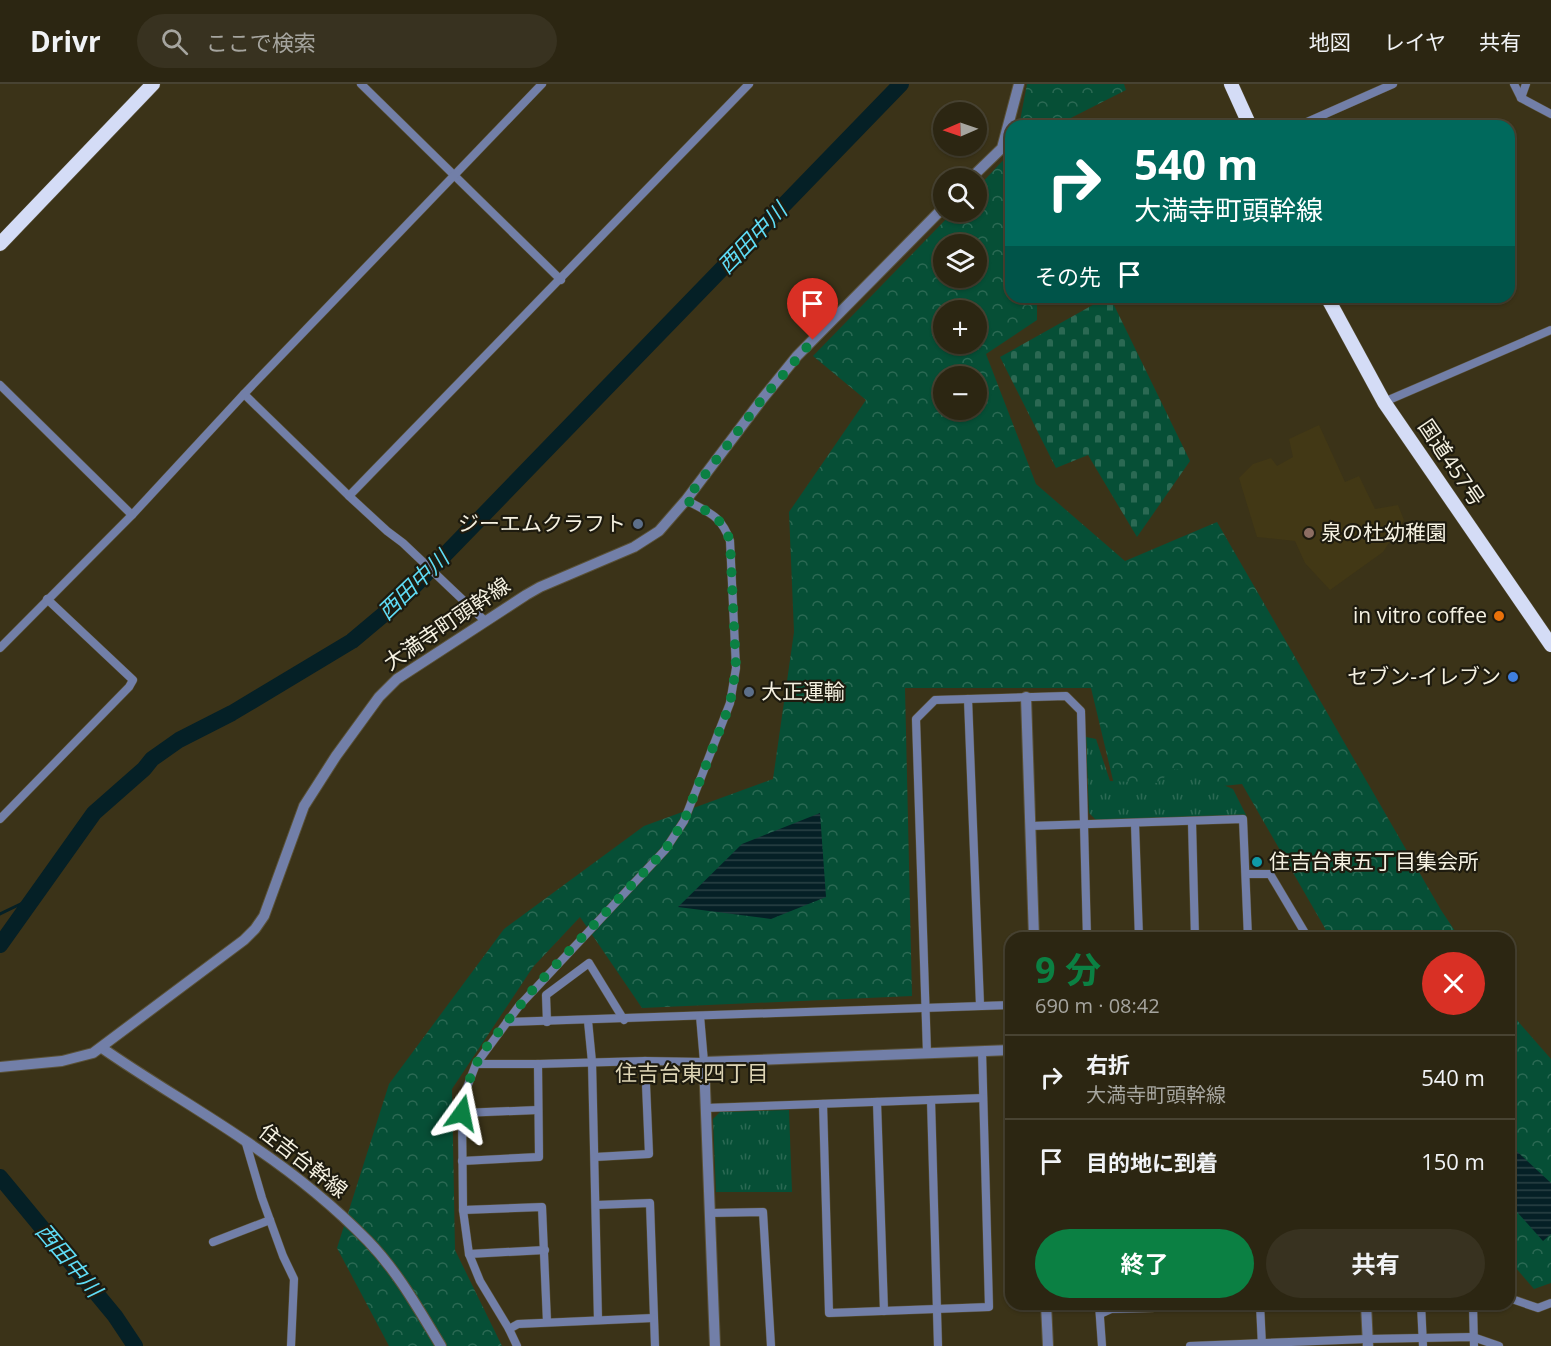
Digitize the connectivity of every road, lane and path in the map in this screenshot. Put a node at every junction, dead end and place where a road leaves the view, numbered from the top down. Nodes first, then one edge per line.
1 (153, 84) edge
2 (361, 84) edge
3 (542, 84) edge
4 (749, 84) edge
5 (1018, 84) edge
6 (1231, 84) edge
7 (1393, 84) edge
8 (1514, 84) edge
9 (1526, 84) edge
10 (1521, 98) junction
11 (1551, 114) edge
12 (1009, 120) edge
13 (1247, 120) edge
14 (1312, 120) edge
15 (1005, 136) edge
16 (982, 168) edge
17 (454, 176) junction
18 (933, 218) edge
19 (0, 244) edge
20 (561, 279) junction
21 (1330, 303) edge
22 (1551, 330) edge
23 (0, 385) edge
24 (244, 394) junction
25 (1384, 402) junction
26 (349, 496) junction
27 (686, 500) junction
28 (132, 515) junction
29 (47, 599) junction
30 (485, 621) junction
31 (1549, 638) edge
32 (0, 648) edge
33 (1026, 697) junction
34 (968, 699) junction
35 (0, 819) edge
36 (1192, 822) junction
37 (1084, 824) junction
38 (1135, 824) junction
39 (1030, 826) junction
40 (1246, 874) junction
41 (1034, 932) edge
42 (1087, 932) edge
43 (1139, 932) edge
44 (1195, 932) edge
45 (1248, 932) edge
46 (1304, 932) edge
47 (980, 1005) junction
48 (1005, 1005) edge
49 (927, 1007) junction
50 (700, 1016) junction
51 (624, 1020) junction
52 (588, 1021) junction
53 (507, 1022) junction
54 (547, 1022) junction
55 (102, 1048) junction
56 (1005, 1050) edge
57 (982, 1051) junction
58 (927, 1053) junction
59 (645, 1061) junction
60 (592, 1062) junction
61 (704, 1062) junction
62 (476, 1064) junction
63 (538, 1064) junction
64 (0, 1067) edge
65 (983, 1098) junction
66 (931, 1100) junction
67 (877, 1102) junction
68 (823, 1104) junction
69 (705, 1108) junction
70 (538, 1110) junction
71 (462, 1113) junction
72 (245, 1140) junction
73 (595, 1157) junction
74 (462, 1161) junction
75 (596, 1204) junction
76 (463, 1210) junction
77 (709, 1213) junction
78 (270, 1220) junction
79 (213, 1242) dead end
80 (545, 1250) junction
81 (469, 1254) junction
82 (1515, 1300) edge
83 (1551, 1303) edge
84 (937, 1309) junction
85 (1046, 1310) edge
86 (1100, 1310) edge
87 (1109, 1310) edge
88 (1260, 1310) edge
89 (1366, 1310) edge
90 (1421, 1310) edge
91 (1473, 1310) edge
92 (884, 1311) junction
93 (1100, 1314) junction
94 (653, 1318) junction
95 (598, 1320) junction
96 (547, 1322) junction
97 (509, 1329) junction
98 (1473, 1337) junction
99 (1367, 1342) edge
100 (1423, 1342) edge
101 (1312, 1344) edge
102 (1262, 1345) edge
103 (291, 1346) edge
104 (441, 1346) edge
105 (517, 1346) edge
106 (655, 1346) edge
107 (715, 1346) edge
108 (771, 1346) edge
109 (938, 1346) edge
110 (1048, 1346) edge
111 (1102, 1346) edge
112 (1190, 1346) edge
113 (1210, 1346) edge
114 (1474, 1346) edge
115 (1499, 1346) edge

1 - 19 highway
2 - 17 street
3 - 17 street
4 - 20 street
5 - 12 street
6 - 13 highway
7 - 14 street
8 - 10 street
9 - 10 street
10 - 11 street
15 - 16 street
17 - 20 street
17 - 24 street
18 - 27 street, 大満寺町頭幹線
20 - 26 street
21 - 25 highway, 国道457号
22 - 25 street
23 - 28 street
24 - 26 street
24 - 28 street
25 - 31 highway, 国道457号
26 - 30 street
27 - 30 street, 大満寺町頭幹線
27 - 53 street
28 - 29 street
29 - 32 street
29 - 35 street
30 - 55 street, 大満寺町頭幹線
33 - 34 street
33 - 37 street
33 - 39 street
34 - 47 street
34 - 49 street
36 - 38 street
36 - 40 street
36 - 44 street
37 - 38 street
37 - 39 street
37 - 42 street
38 - 43 street
39 - 41 street
40 - 45 street
40 - 46 street
47 - 48 street
47 - 49 street
49 - 50 street
49 - 58 street
50 - 51 street
50 - 61 street
51 - 52 street
51 - 54 street
52 - 54 street
52 - 60 street
53 - 54 street
53 - 62 street
55 - 64 street, 大満寺町頭幹線
55 - 72 street, 住吉台幹線
56 - 57 street
57 - 58 street
57 - 65 street
58 - 61 street
59 - 60 street
59 - 61 street
59 - 73 street
60 - 63 street
60 - 73 street
61 - 69 street
62 - 63 street
62 - 71 street
63 - 70 street
65 - 66 street
65 - 84 street
66 - 67 street
66 - 84 street
67 - 68 street
67 - 92 street
68 - 69 street
68 - 92 street
69 - 77 street
70 - 71 street
70 - 74 street
71 - 74 street
72 - 78 street
72 - 104 street, 住吉台幹線
73 - 75 street
74 - 76 street
75 - 94 street
75 - 95 street
76 - 80 street
76 - 81 street
77 - 107 street
77 - 108 street
78 - 79 street
78 - 103 street
80 - 81 street
80 - 96 street
81 - 97 street
82 - 83 street
84 - 92 street
84 - 109 street
85 - 110 street
86 - 93 street
87 - 93 street
88 - 102 street
89 - 99 street
90 - 100 street
91 - 98 street
93 - 111 street
94 - 95 street
94 - 106 street
95 - 96 street
96 - 97 street
97 - 105 street
98 - 100 street
98 - 114 street
98 - 115 street
99 - 100 street
99 - 101 street
101 - 102 street
102 - 113 street
112 - 113 street

